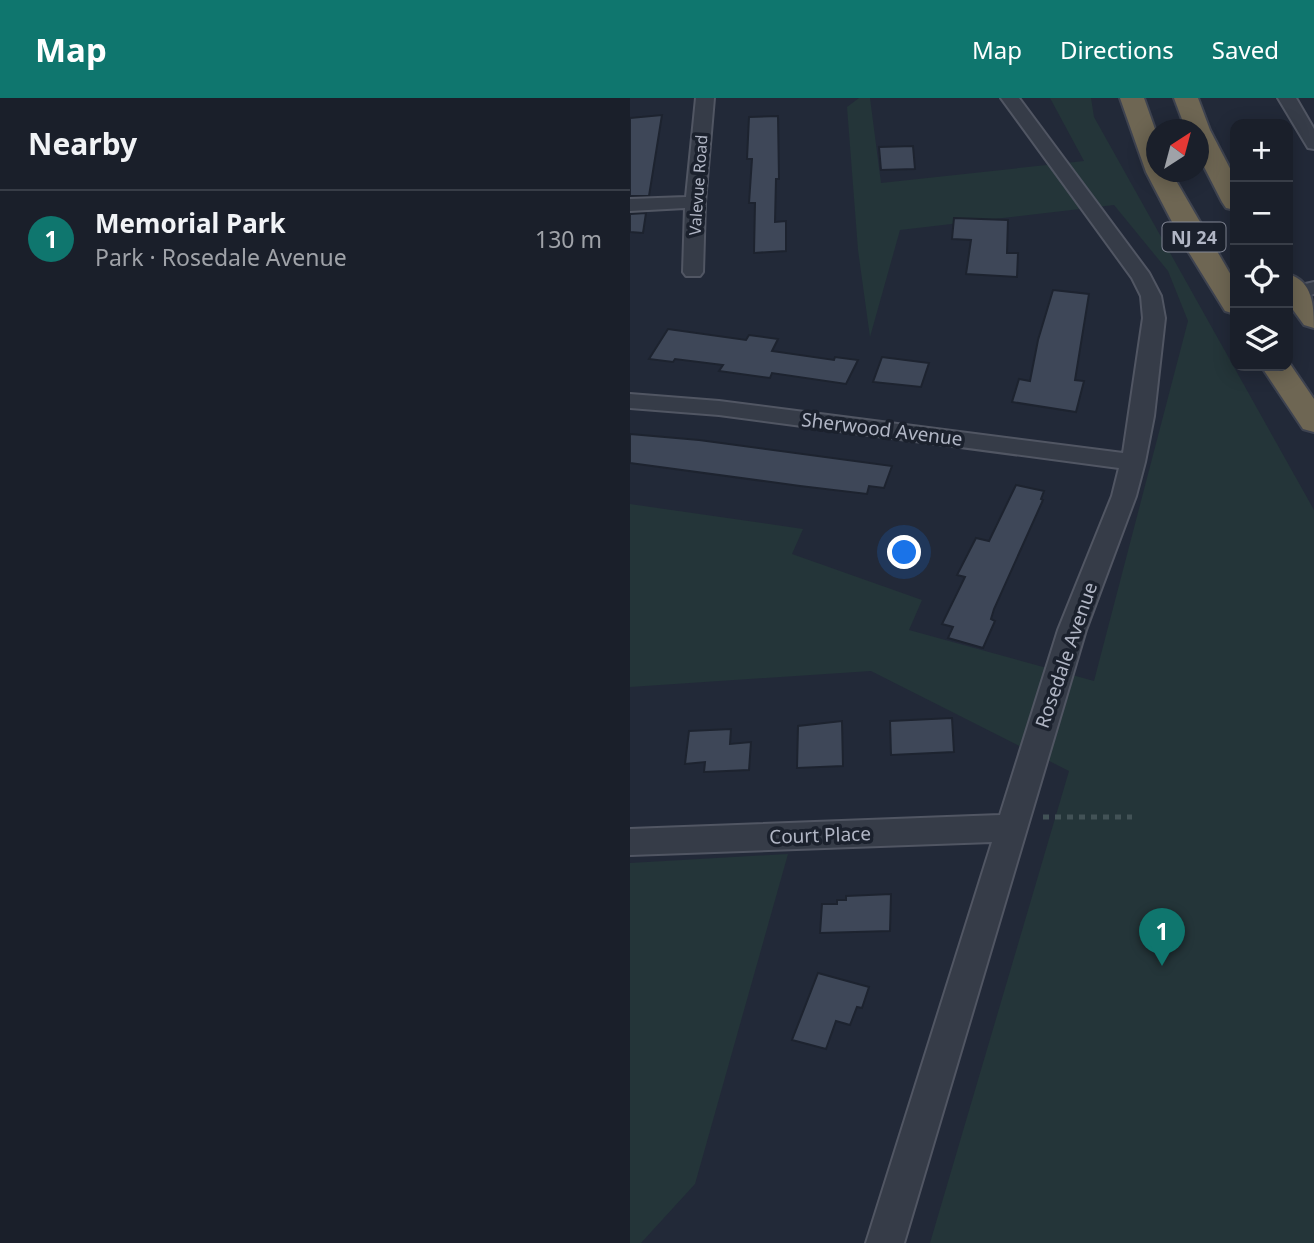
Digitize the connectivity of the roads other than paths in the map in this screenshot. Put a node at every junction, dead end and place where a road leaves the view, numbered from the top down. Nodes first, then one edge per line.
1 (705, 98) edge
2 (1010, 98) edge
3 (1132, 98) edge
4 (1186, 98) edge
5 (1287, 98) edge
6 (1194, 119) edge
7 (1146, 136) edge
8 (1314, 144) edge
9 (1209, 151) edge
10 (1164, 182) edge
11 (1230, 192) edge
12 (695, 202) junction
13 (630, 205) edge
14 (693, 272) dead end
15 (1296, 289) edge
16 (1230, 296) edge
17 (1314, 319) edge
18 (1279, 371) edge
19 (630, 401) edge
20 (1314, 422) edge
21 (1133, 462) junction
22 (1012, 822) junction
23 (630, 842) edge
24 (886, 1243) edge

1 - 12 street, Valevue Road
2 - 21 street, Rosedale Avenue
3 - 7 highway
4 - 6 highway, NJ 24
5 - 8 street
9 - 11 highway, NJ 24
10 - 16 highway, NJ 24
12 - 13 street
12 - 14 street, Valevue Road
15 - 17 highway
18 - 20 highway
19 - 21 street, Sherwood Avenue
21 - 22 street, Rosedale Avenue
22 - 23 street, Court Place
22 - 24 street, Rosedale Avenue

